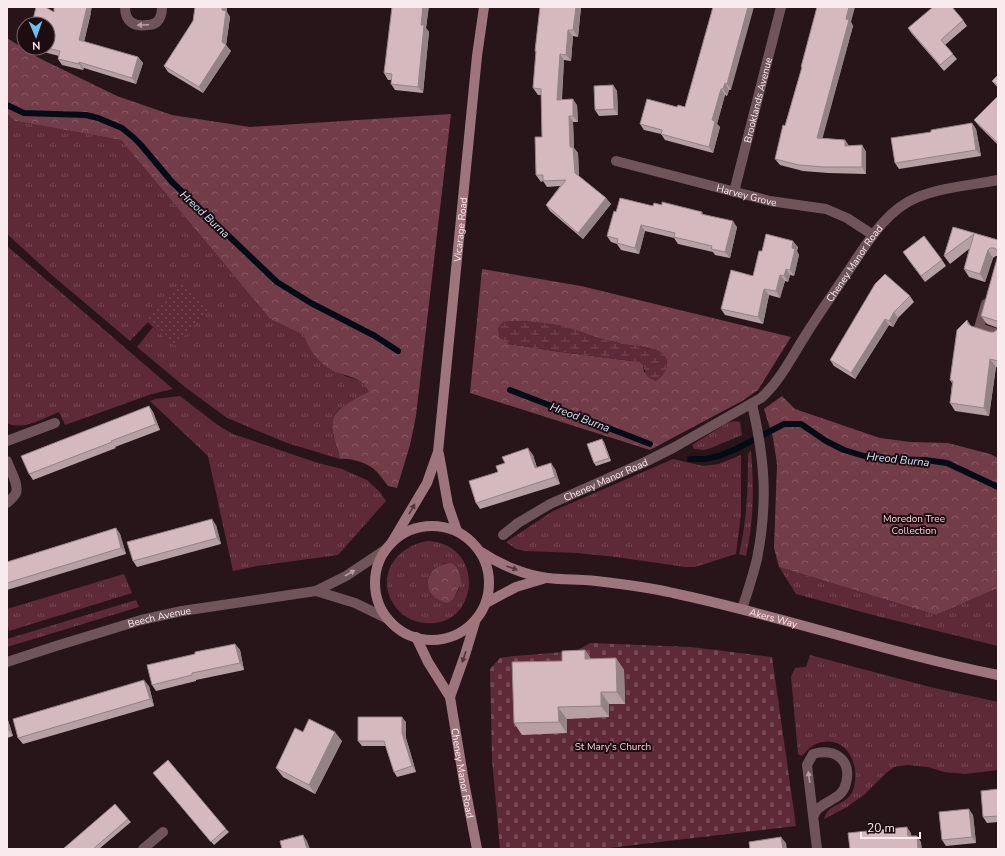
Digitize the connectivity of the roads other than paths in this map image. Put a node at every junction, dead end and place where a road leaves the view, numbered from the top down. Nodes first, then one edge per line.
1 (124, 7) edge
2 (162, 7) edge
3 (484, 7) edge
4 (781, 7) edge
5 (616, 161) dead end
6 (998, 180) edge
7 (734, 192) junction
8 (873, 234) junction
9 (990, 291) edge
10 (998, 334) edge
11 (752, 404) junction
12 (54, 423) dead end
13 (7, 441) edge
14 (438, 452) junction
15 (7, 461) edge
16 (7, 503) edge
17 (457, 531) junction
18 (503, 535) dead end
19 (389, 546) junction
20 (481, 552) junction
21 (546, 578) junction
22 (316, 591) junction
23 (486, 603) junction
24 (742, 610) junction
25 (388, 619) junction
26 (475, 620) junction
27 (416, 637) junction
28 (7, 662) edge
29 (998, 675) edge
30 (450, 697) junction
31 (814, 815) junction
32 (163, 832) dead end
33 (143, 849) edge
34 (477, 849) edge
35 (817, 849) edge

2 -> 1 street
3 - 14 main road, Vicarage Road
4 - 7 street, Brooklands Avenue
5 - 7 street, Harvey Grove
6 - 8 street, Cheney Manor Road
7 - 8 street, Harvey Grove
8 - 11 street, Cheney Manor Road
9 - 10 street
11 - 18 street, Cheney Manor Road
11 - 24 street
12 - 13 street
14 - 17 main road, Vicarage Road
19 -> 14 main road, Vicarage Road
15 - 16 street
17 - 19 main road
17 - 20 main road
22 -> 19 street, Beech Avenue
19 - 25 main road
20 -> 21 main road, Akers Way
20 - 23 main road
21 - 23 main road, Akers Way
21 - 24 main road, Akers Way
22 - 25 street, Beech Avenue
22 - 28 street, Beech Avenue
23 - 26 main road
24 - 29 main road, Akers Way
25 - 27 main road
26 - 27 main road
26 -> 30 main road, Cheney Manor Road
27 - 30 main road, Cheney Manor Road
30 - 34 main road, Cheney Manor Road
31 -> 31 street
31 - 35 street
32 - 33 street

